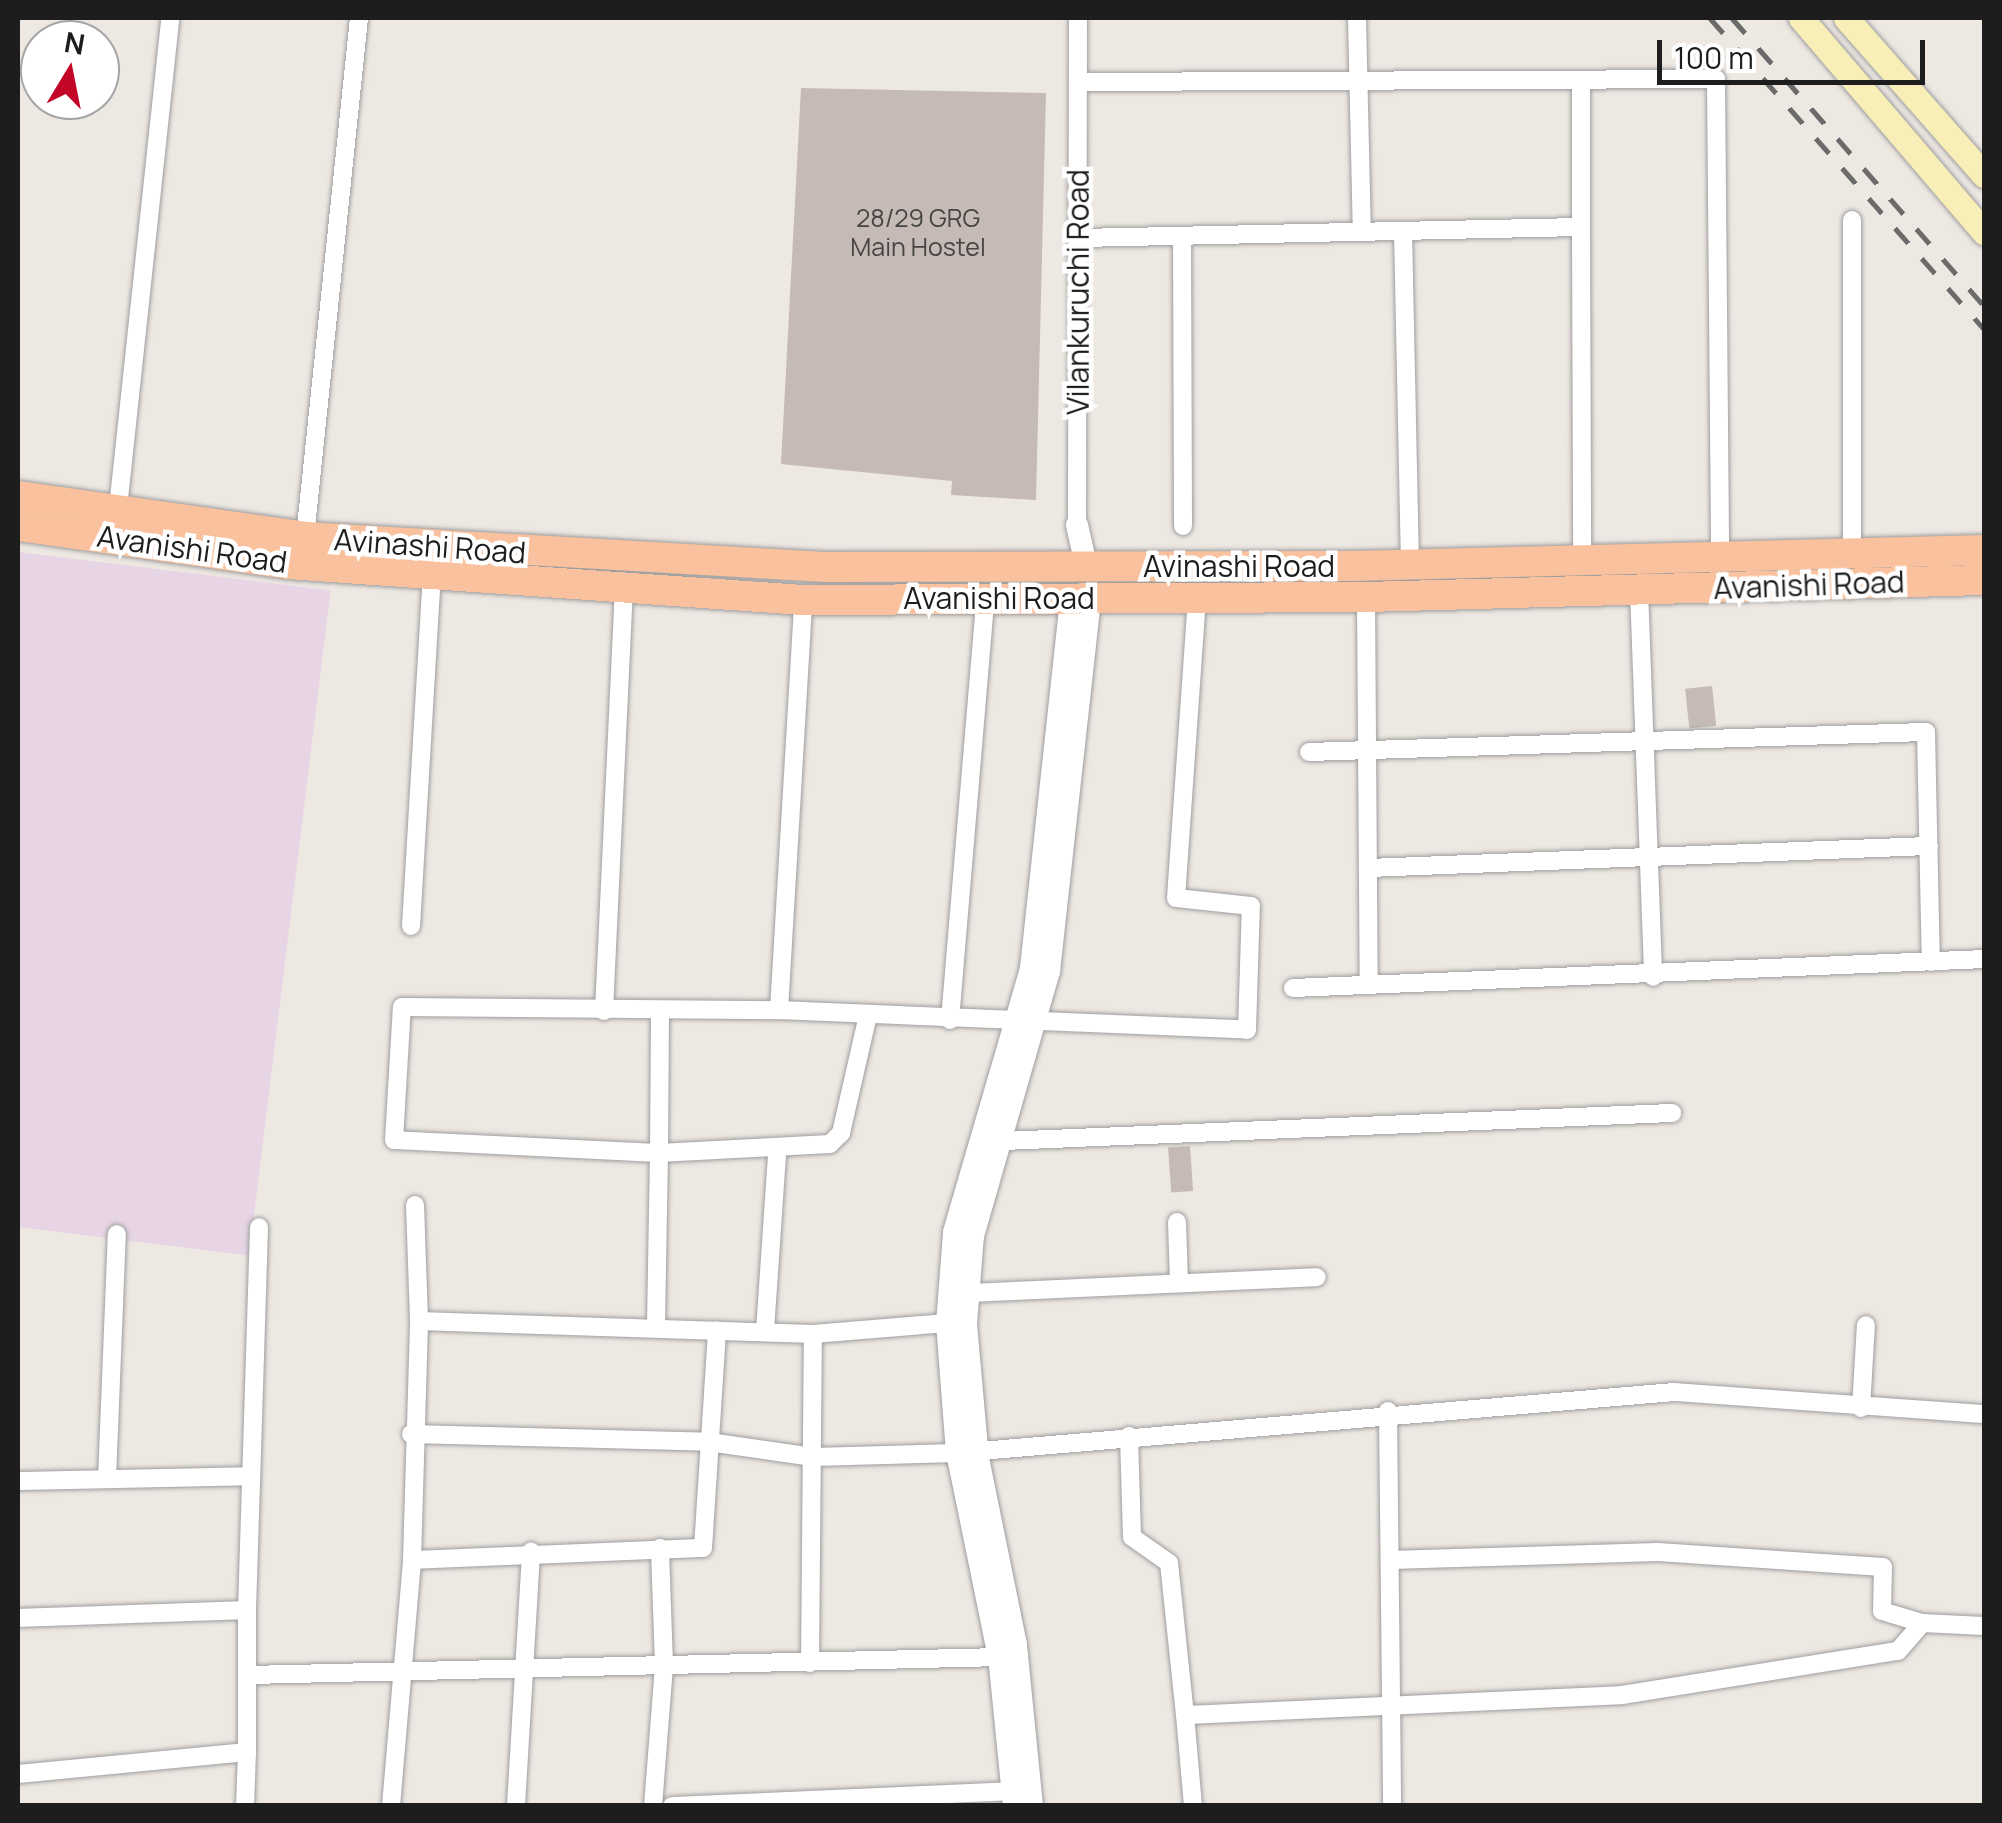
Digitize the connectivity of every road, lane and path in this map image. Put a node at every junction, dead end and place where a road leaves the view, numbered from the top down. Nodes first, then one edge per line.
1 (170, 18) edge
2 (359, 18) edge
3 (1078, 18) edge
4 (1357, 18) edge
5 (1801, 18) edge
6 (1846, 18) edge
7 (1581, 80) junction
8 (1357, 81) junction
9 (1078, 82) junction
10 (1984, 175) edge
11 (1852, 220) dead end
12 (1581, 227) junction
13 (1404, 231) junction
14 (1362, 232) junction
15 (1984, 232) edge
16 (1182, 236) junction
17 (1080, 238) junction
18 (18, 496) edge
19 (118, 508) junction
20 (1077, 525) joint
21 (18, 526) edge
22 (1183, 526) dead end
23 (305, 537) junction
24 (1984, 550) edge
25 (1852, 554) junction
26 (678, 560) junction
27 (1582, 562) junction
28 (1078, 565) junction
29 (1410, 565) junction
30 (1704, 568) junction
31 (432, 576) junction
32 (1538, 578) junction
33 (1984, 580) edge
34 (624, 589) junction
35 (1640, 590) junction
36 (677, 592) junction
37 (1366, 597) junction
38 (1196, 598) junction
39 (1081, 599) junction
40 (803, 600) junction
41 (985, 601) junction
42 (1645, 745) junction
43 (1367, 750) junction
44 (1308, 752) dead end
45 (1929, 846) junction
46 (1649, 855) junction
47 (1368, 868) junction
48 (411, 926) dead end
49 (1984, 959) edge
50 (1931, 962) junction
51 (1653, 977) junction
52 (1368, 985) junction
53 (1293, 988) dead end
54 (779, 1010) junction
55 (604, 1011) junction
56 (660, 1012) junction
57 (868, 1015) junction
58 (950, 1020) junction
59 (1030, 1022) junction
60 (1672, 1113) dead end
61 (1003, 1141) junction
62 (659, 1153) junction
63 (778, 1153) junction
64 (414, 1205) dead end
65 (1177, 1222) dead end
66 (259, 1227) dead end
67 (117, 1234) dead end
68 (1317, 1277) dead end
69 (1179, 1283) junction
70 (968, 1293) junction
71 (418, 1321) junction
72 (947, 1323) junction
73 (656, 1325) junction
74 (1866, 1325) dead end
75 (717, 1330) junction
76 (765, 1331) junction
77 (813, 1334) junction
78 (1861, 1408) junction
79 (1388, 1412) junction
80 (1984, 1414) edge
81 (412, 1434) junction
82 (1129, 1436) junction
83 (708, 1442) junction
84 (968, 1450) junction
85 (813, 1456) junction
86 (251, 1476) junction
87 (107, 1479) junction
88 (18, 1481) edge
89 (660, 1548) junction
90 (531, 1551) junction
91 (412, 1560) junction
92 (1390, 1560) junction
93 (247, 1610) junction
94 (18, 1618) edge
95 (1922, 1623) junction
96 (1984, 1626) edge
97 (999, 1657) junction
98 (810, 1663) junction
99 (664, 1665) junction
100 (525, 1667) junction
101 (398, 1669) junction
102 (249, 1675) junction
103 (1392, 1706) junction
104 (1185, 1716) junction
105 (248, 1752) junction
106 (18, 1774) edge
107 (1013, 1798) edge
108 (874, 1800) edge
109 (767, 1802) edge
110 (245, 1806) edge
111 (391, 1806) edge
112 (516, 1806) edge
113 (653, 1806) edge
114 (672, 1806) edge
115 (1032, 1806) edge
116 (1193, 1806) edge
117 (1392, 1806) edge

1 - 19 street
2 - 23 street
3 - 9 street, Vilankuruchi Road
4 - 8 street
5 - 15 main road
6 - 10 main road
7 - 8 street
7 - 12 street
7 - 30 street
8 - 9 street
8 - 14 street
9 - 17 street, Vilankuruchi Road
11 - 25 street
12 - 13 street
12 - 27 street
13 - 14 street
13 - 29 street
14 - 16 street
16 - 17 street
16 - 22 street
17 - 20 street, Vilankuruchi Road
18 - 19 main road, Avinashi Road
19 - 23 main road, Avinashi Road
20 - 28 street, Vilankuruchi Road
21 - 31 main road, Avanishi Road
23 - 26 main road, Avinashi Road
24 - 25 main road, Avinashi Road
25 - 30 main road, Avinashi Road
26 - 28 main road, Avinashi Road
26 - 36 main road
27 - 30 main road, Avinashi Road
27 - 32 main road, Avinashi Road
28 - 29 main road, Avinashi Road
29 - 32 main road, Avinashi Road
30 - 33 main road, Avanishi Road
30 - 35 main road, Avanishi Road
31 - 34 main road, Avanishi Road
31 - 48 street
32 - 35 main road, Avanishi Road
32 - 37 main road, Avanishi Road
34 - 36 main road, Avanishi Road
34 - 55 street
35 - 42 street
36 - 40 main road, Avanishi Road
37 - 38 main road, Avanishi Road
37 - 43 street
38 - 39 main road, Avanishi Road
38 - 59 street
39 - 41 main road, Avanishi Road
39 - 59 street
40 - 41 main road, Avanishi Road
40 - 54 street
41 - 58 street
42 - 43 street
42 - 45 street
42 - 46 street
43 - 44 street
43 - 47 street
45 - 46 street
45 - 50 street
46 - 47 street
46 - 51 street
47 - 52 street
49 - 50 street
50 - 51 street
51 - 52 street
52 - 53 street
54 - 56 street
54 - 57 street
55 - 56 street
55 - 62 street
56 - 62 street
57 - 58 street
57 - 63 street
58 - 59 street
59 - 61 street
59 - 72 street
60 - 61 street
61 - 70 street
62 - 63 street
62 - 73 street
63 - 76 street
64 - 71 street
65 - 69 street
66 - 86 street
67 - 87 street
68 - 69 street
69 - 70 street
70 - 84 street
71 - 73 street
71 - 81 street
72 - 77 street
72 - 84 street
73 - 75 street
74 - 78 street
75 - 76 street
75 - 83 street
76 - 77 street
77 - 85 street
78 - 79 street
78 - 80 street
79 - 82 street
79 - 92 street
81 - 83 street
81 - 91 street
82 - 84 street
82 - 104 street
83 - 85 street
83 - 89 street
84 - 85 street
84 - 97 street
84 - 115 street
85 - 98 street
86 - 87 street
86 - 93 street
87 - 88 street
89 - 90 street
89 - 99 street
90 - 91 street
90 - 100 street
91 - 101 street
92 - 95 street
92 - 103 street
93 - 94 street
93 - 102 street
95 - 96 street
95 - 103 street
97 - 98 street
97 - 107 street
98 - 99 street
99 - 100 street
99 - 113 street
100 - 101 street
100 - 112 street
101 - 102 street
101 - 111 street
102 - 105 street
103 - 104 street
103 - 117 street
104 - 116 street
105 - 106 street
105 - 110 street
107 - 108 street
108 - 109 street
109 - 114 street

